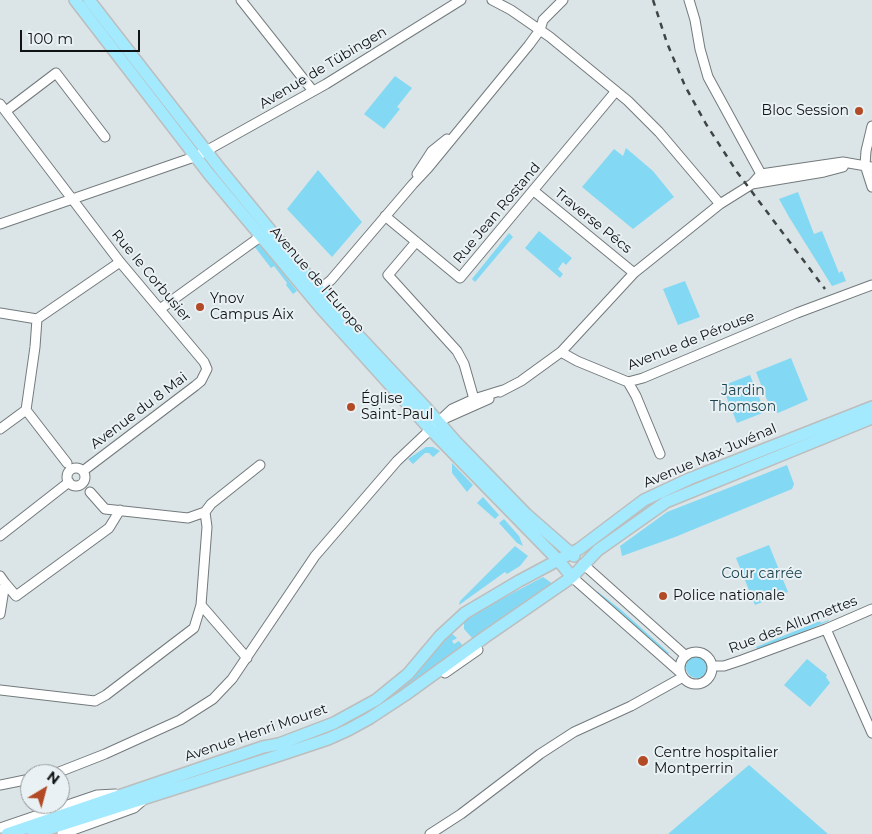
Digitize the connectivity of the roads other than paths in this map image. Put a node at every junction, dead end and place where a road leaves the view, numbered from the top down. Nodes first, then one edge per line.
1 (75, 0) edge
2 (89, 0) edge
3 (241, 0) edge
4 (461, 0) edge
5 (492, 0) edge
6 (563, 0) edge
7 (689, 0) edge
8 (540, 30) junction
9 (313, 91) junction
10 (616, 91) junction
11 (3, 108) edge
12 (872, 126) edge
13 (105, 137) dead end
14 (202, 154) junction
15 (845, 163) junction
16 (868, 166) edge
17 (761, 174) junction
18 (752, 184) junction
19 (872, 187) edge
20 (534, 191) junction
21 (72, 200) junction
22 (720, 204) junction
23 (385, 216) junction
24 (0, 224) edge
25 (260, 237) junction
26 (416, 242) junction
27 (120, 262) junction
28 (634, 273) junction
29 (872, 286) edge
30 (315, 293) junction
31 (160, 309) junction
32 (0, 312) edge
33 (37, 319) junction
34 (561, 352) junction
35 (207, 369) joint
36 (628, 382) junction
37 (503, 390) junction
38 (474, 399) junction
39 (872, 406) edge
40 (26, 410) junction
41 (872, 418) edge
42 (434, 425) junction
43 (0, 429) edge
44 (660, 454) dead end
45 (67, 463) dead end
46 (260, 465) dead end
47 (90, 492) dead end
48 (120, 510) junction
49 (205, 512) junction
50 (0, 536) edge
51 (571, 553) junction
52 (558, 560) junction
53 (583, 564) junction
54 (572, 577) junction
55 (3, 579) edge
56 (201, 605) junction
57 (872, 609) edge
58 (0, 614) edge
59 (826, 629) junction
60 (478, 650) dead end
61 (686, 656) junction
62 (247, 658) junction
63 (712, 670) junction
64 (682, 675) junction
65 (0, 690) edge
66 (370, 718) junction
67 (872, 733) edge
68 (70, 768) edge
69 (20, 781) edge
70 (0, 785) edge
71 (123, 794) junction
72 (0, 828) edge
73 (55, 828) edge
74 (434, 833) edge
75 (7, 834) edge
76 (33, 834) edge

1 - 14 main road, Avenue de l'Europe
2 - 14 main road, Avenue de l'Europe
3 - 9 street
4 - 9 street, Avenue de Tübingen
5 - 8 street
6 - 8 street
7 - 17 street
8 - 10 street
8 - 23 street
9 - 14 street, Avenue de Tübingen
10 - 20 street, Rue Jean Rostand
10 - 22 street
11 - 13 street
11 - 21 street, Rue le Corbusier
12 - 16 street
14 - 21 street, Avenue de Tübingen
14 - 25 main road, Avenue de l'Europe
14 - 30 main road, Avenue de l'Europe
15 - 16 street
15 - 17 street
15 - 18 street
16 - 19 street
17 - 18 street
18 - 22 street
20 - 26 street, Rue Jean Rostand
20 - 28 street, Traverse Pécs
21 - 24 street, Avenue de Tübingen
21 - 27 street, Rue le Corbusier
22 - 28 street
23 - 26 street, Rue Jean Rostand
23 - 30 street
25 - 30 main road, Avenue de l'Europe
25 - 31 street
26 - 38 street
27 - 31 street, Rue le Corbusier
27 - 33 street
28 - 34 street
29 - 36 street, Avenue de Pérouse
30 - 42 main road, Avenue de l'Europe
31 - 35 street, Rue le Corbusier
32 - 33 street
33 - 40 street
34 - 36 street, Avenue de Pérouse
34 - 37 street
35 - 50 street, Avenue du 8 Mai
36 - 44 street
37 - 38 street
37 - 42 street
38 - 42 street
39 - 51 main road, Avenue Max Juvénal
40 - 43 street
40 - 45 street
41 - 53 main road, Avenue Max Juvénal
42 - 51 main road, Avenue de l'Europe
42 - 52 main road, Avenue de l'Europe
42 - 62 street
46 - 49 street
47 - 48 street
48 - 49 street
48 - 55 street
49 - 56 street
51 - 52 main road, Avenue Max Juvénal
51 - 53 main road, Avenue de l'Europe
52 - 54 main road, Avenue de l'Europe
52 - 71 main road, Avenue Henri Mouret
53 - 54 main road, Avenue Max Juvénal
53 - 61 street
54 - 64 street
54 - 66 main road, Avenue Henri Mouret
55 - 58 street
56 - 62 street
56 - 65 street
57 - 59 street, Rue des Allumettes
59 - 63 street, Rue des Allumettes
59 - 67 street
60 - 66 street
61 - 63 street
61 - 64 street
62 - 68 street
63 - 64 street
64 - 74 street
66 - 73 main road, Avenue Henri Mouret
69 - 70 street
71 - 72 street
71 - 73 main road, Avenue Henri Mouret
73 - 75 main road, Avenue Henri Mouret
73 - 76 main road, Avenue Henri Mouret

